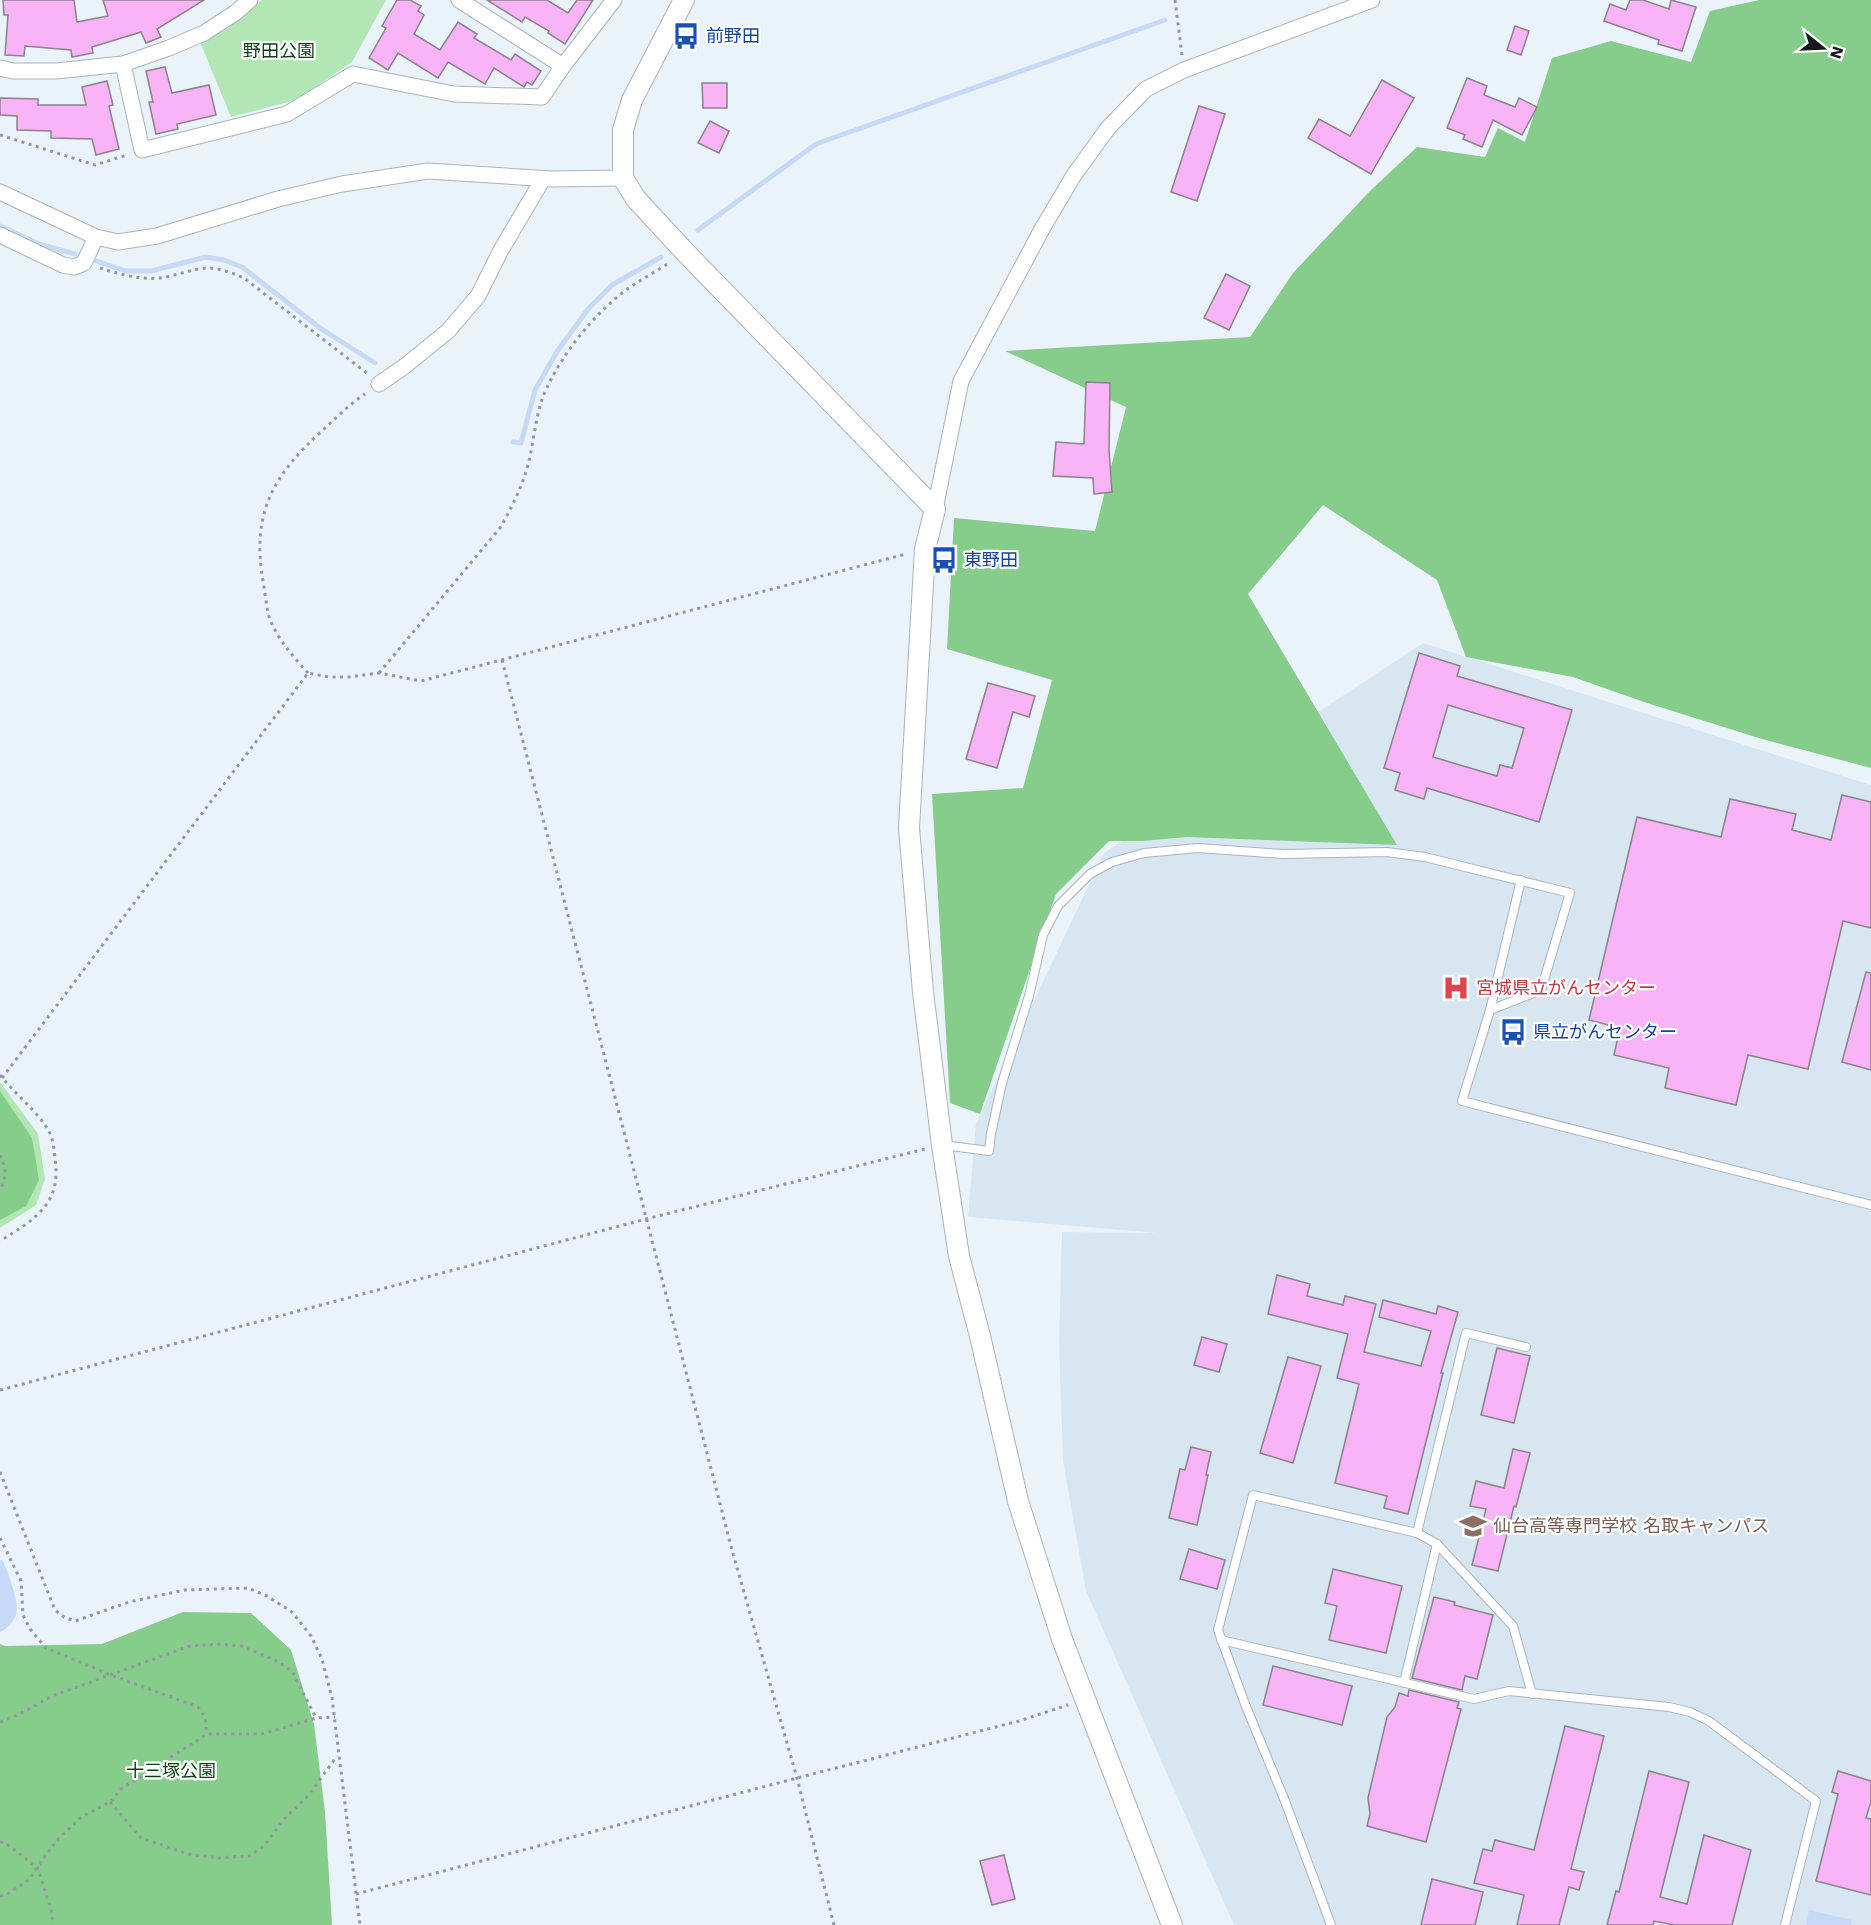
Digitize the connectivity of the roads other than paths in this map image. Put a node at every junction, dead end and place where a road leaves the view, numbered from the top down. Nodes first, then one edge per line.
1 (250, 0) edge
2 (459, 0) edge
3 (614, 0) edge
4 (684, 0) edge
5 (1372, 0) edge
6 (123, 64) junction
7 (563, 66) junction
8 (0, 68) edge
9 (623, 178) junction
10 (543, 179) junction
11 (0, 192) edge
12 (0, 235) edge
13 (96, 237) junction
14 (379, 384) road end
15 (935, 509) junction
16 (1521, 880) junction
17 (1490, 1010) junction
18 (942, 1145) junction
19 (1871, 1205) edge
20 (1526, 1347) dead end
21 (1417, 1533) junction
22 (1437, 1544) junction
23 (1221, 1640) junction
24 (1404, 1683) junction
25 (1532, 1694) junction
26 (1172, 1925) edge
27 (1331, 1925) edge
28 (1785, 1925) edge

1 - 6 street
2 - 7 street
3 - 7 street
4 - 9 street
5 - 15 street
6 - 7 street
6 - 8 street
9 - 10 street
9 - 15 street
10 - 13 street
10 - 14 street
11 - 13 street
12 - 13 street
15 - 18 street
16 - 17 lane
16 - 17 lane
16 - 18 lane
17 - 19 lane
18 - 26 street
20 - 21 lane
21 - 22 lane
21 - 23 lane
22 - 24 lane
22 - 25 lane
23 - 24 lane
23 - 27 lane
24 - 25 lane
25 - 28 lane

